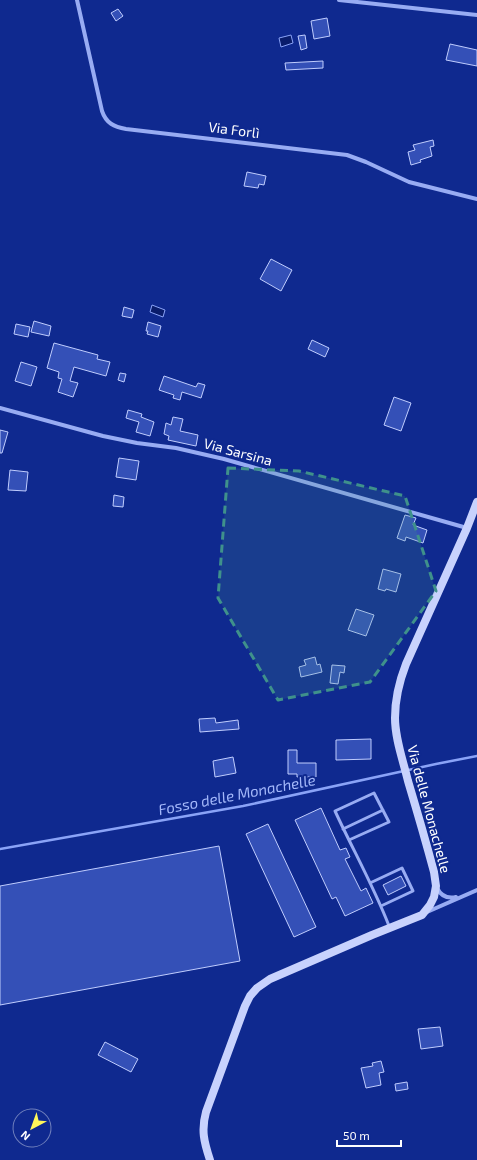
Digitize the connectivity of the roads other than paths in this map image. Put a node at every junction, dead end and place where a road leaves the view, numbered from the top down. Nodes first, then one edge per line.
1 (77, 0) edge
2 (339, 0) edge
3 (477, 15) edge
4 (477, 199) edge
5 (0, 408) edge
6 (477, 502) edge
7 (467, 528) junction
8 (383, 810) junction
9 (343, 829) junction
10 (349, 840) junction
11 (435, 875) junction
12 (370, 883) junction
13 (477, 890) edge
14 (466, 894) junction
15 (381, 906) junction
16 (422, 915) junction
17 (390, 928) junction
18 (210, 1160) edge

1 - 4 street, Via Forlì
2 - 3 street
5 - 7 street, Via Sarsina
6 - 7 street, Via delle Monachelle
7 - 11 street, Via delle Monachelle
8 - 9 lane
8 - 9 lane
8 - 10 lane
9 - 10 lane
10 - 12 lane
11 - 14 street
11 - 16 street, Via delle Monachelle
12 - 15 lane
12 - 15 lane
13 - 14 street
14 - 16 street
15 - 17 lane
16 - 17 street
17 - 18 street

